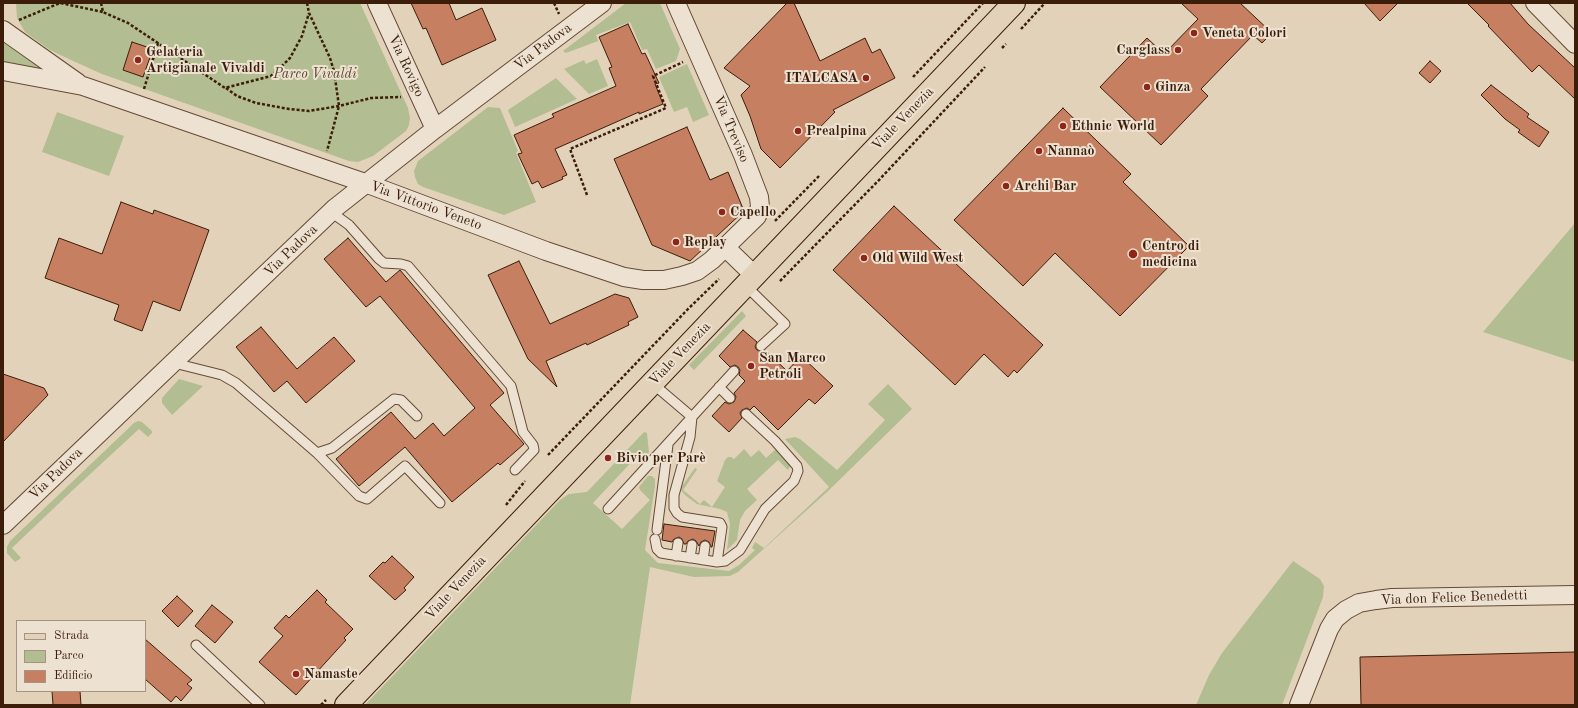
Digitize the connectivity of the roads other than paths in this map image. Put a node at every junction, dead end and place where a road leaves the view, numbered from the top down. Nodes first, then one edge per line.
1 (377, 3) edge
2 (602, 3) edge
3 (676, 3) edge
4 (1014, 3) edge
5 (1535, 3) edge
6 (6, 27) edge
7 (1573, 38) edge
8 (3, 71) edge
9 (83, 86) junction
10 (435, 129) junction
11 (365, 183) junction
12 (331, 212) junction
13 (725, 246) junction
14 (750, 280) junction
15 (761, 346) dead end
16 (174, 363) junction
17 (734, 370) dead end
18 (652, 383) junction
19 (719, 387) junction
20 (730, 398) dead end
21 (746, 414) dead end
22 (417, 416) dead end
23 (692, 417) junction
24 (668, 445) junction
25 (317, 453) junction
26 (515, 470) dead end
27 (440, 503) dead end
28 (608, 509) dead end
29 (682, 517) junction
30 (3, 525) edge
31 (680, 526) dead end
32 (678, 543) dead end
33 (692, 545) dead end
34 (705, 546) dead end
35 (676, 556) junction
36 (690, 558) junction
37 (703, 560) junction
38 (717, 562) junction
39 (1575, 595) edge
40 (196, 645) dead end
41 (336, 702) edge
42 (260, 705) edge
43 (1300, 705) edge

1 - 10 street, Via Rovigo
2 - 10 street, Via Padova
3 - 13 street, Via Treviso
4 - 14 main road, Viale Venezia
5 - 7 street
6 - 9 street, Via Vittorio Veneto
8 - 9 street, Via Vittorio Veneto
9 - 11 street, Via Vittorio Veneto
10 - 11 street, Via Padova
11 - 12 street, Via Padova
11 - 13 street, Via Vittorio Veneto
12 - 16 street, Via Padova
12 - 26 lane
13 - 14 street
14 - 15 lane
14 - 18 main road, Viale Venezia
16 - 25 lane
16 - 30 street, Via Padova
17 - 19 lane
18 - 23 lane
18 - 41 main road, Viale Venezia
19 - 20 lane
19 - 23 lane
21 - 38 lane
22 - 25 lane
23 - 24 lane
23 - 29 lane
24 - 28 lane
24 - 35 lane
25 - 27 lane
29 - 31 lane
29 - 38 lane
32 - 35 lane
33 - 36 lane
34 - 37 lane
35 - 36 lane
36 - 37 lane
37 - 38 lane
39 - 43 street, Via don Felice Benedetti
40 - 42 lane

